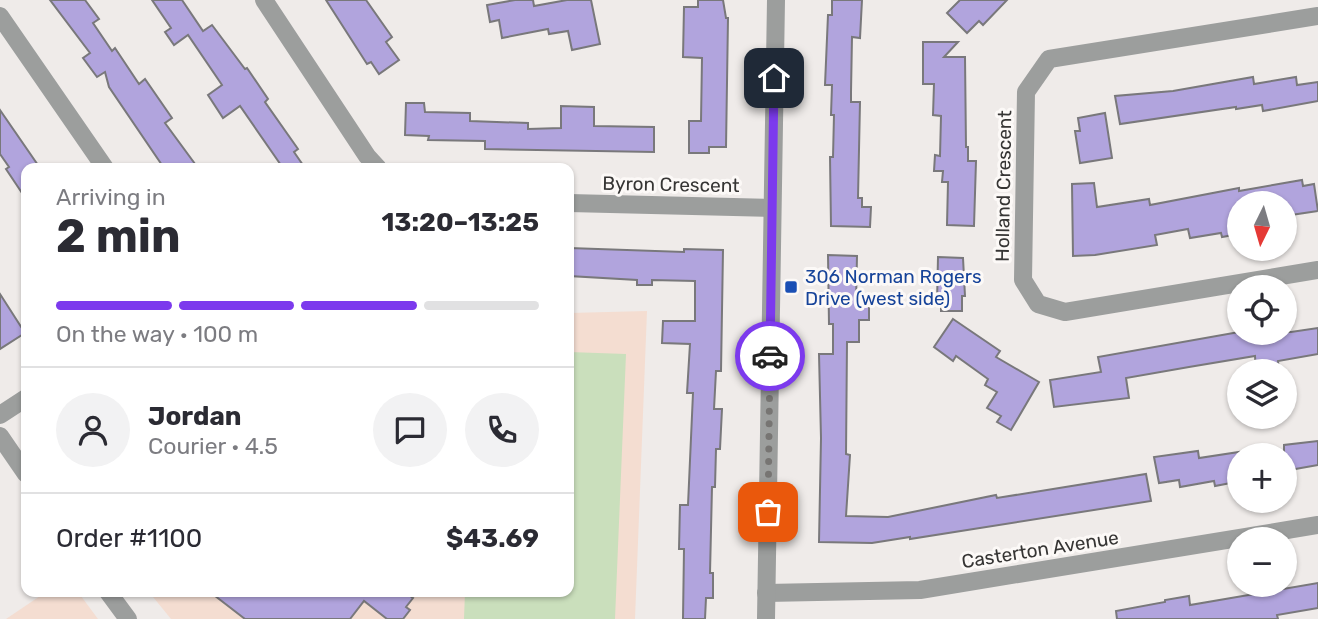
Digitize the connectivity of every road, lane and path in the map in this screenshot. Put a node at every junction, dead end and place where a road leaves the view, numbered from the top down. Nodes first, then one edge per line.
1 (264, 0) edge
2 (776, 0) edge
3 (0, 16) edge
4 (1318, 16) edge
5 (102, 163) edge
6 (373, 163) edge
7 (574, 203) edge
8 (772, 208) junction
9 (1318, 270) edge
10 (21, 401) edge
11 (0, 415) edge
12 (0, 436) edge
13 (21, 467) edge
14 (1318, 525) edge
15 (766, 593) junction
16 (112, 597) edge
17 (128, 619) edge
18 (766, 619) edge

1 - 6 street
2 - 8 street
3 - 5 street
4 - 9 street, Holland Crescent
7 - 8 street, Byron Crescent
8 - 15 street
10 - 11 street
12 - 13 street
14 - 15 street, Casterton Avenue
15 - 18 street
16 - 17 street

